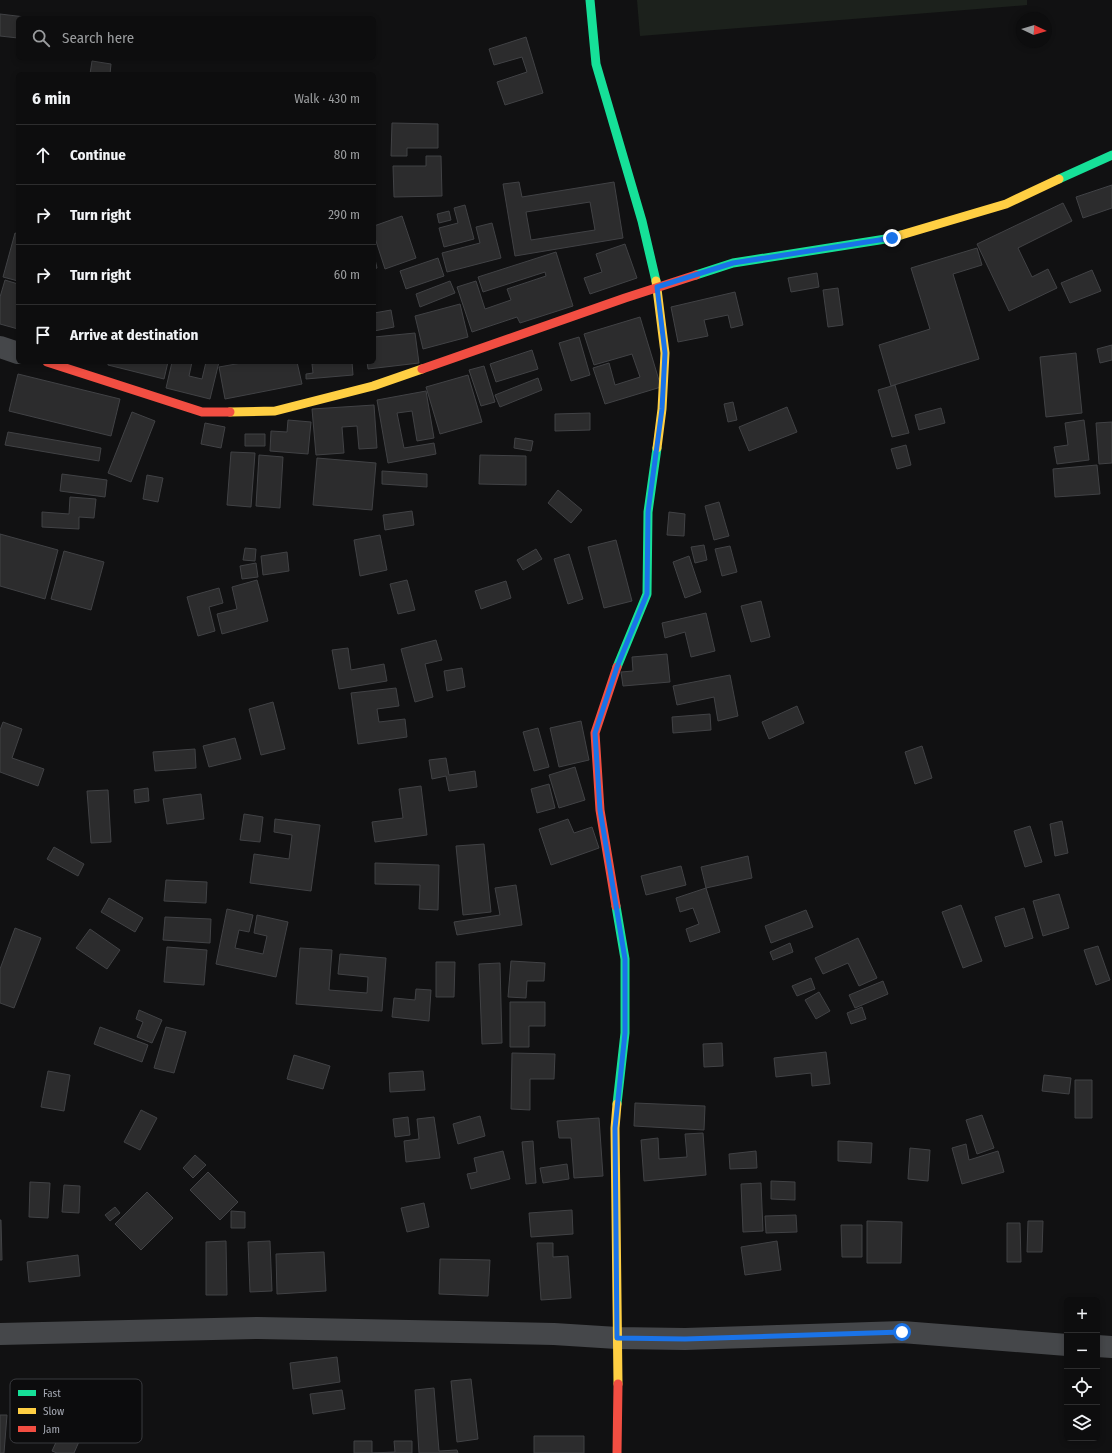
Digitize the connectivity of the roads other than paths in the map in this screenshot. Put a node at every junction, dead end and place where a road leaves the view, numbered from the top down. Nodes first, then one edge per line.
1 (590, 0) edge
2 (1112, 155) edge
3 (657, 287) junction
4 (0, 347) edge
5 (16, 352) edge
6 (53, 364) edge
7 (0, 1334) edge
8 (617, 1338) junction
9 (1064, 1345) edge
10 (1100, 1346) edge
11 (1112, 1347) edge
12 (617, 1453) edge

1 - 3 street
2 - 3 street
3 - 6 street
3 - 8 street
4 - 5 street
7 - 8 street
8 - 9 street
8 - 12 street
10 - 11 street

